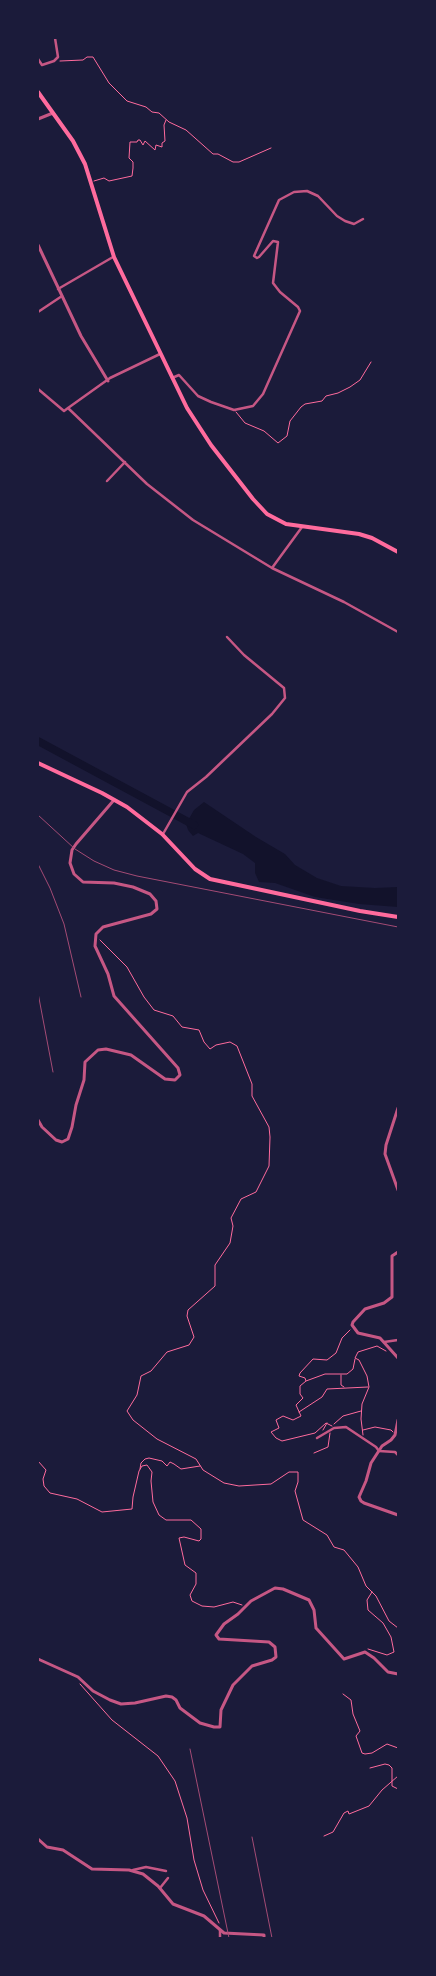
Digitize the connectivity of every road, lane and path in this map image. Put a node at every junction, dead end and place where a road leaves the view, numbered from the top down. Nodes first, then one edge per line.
1 (55, 38) edge
2 (38, 60) edge
3 (54, 61) junction
4 (38, 92) edge
5 (53, 112) junction
6 (38, 119) edge
7 (166, 119) junction
8 (271, 148) dead end
9 (92, 181) junction
10 (363, 219) dead end
11 (38, 246) edge
12 (114, 257) junction
13 (58, 289) junction
14 (62, 296) junction
15 (38, 312) edge
16 (160, 354) junction
17 (371, 362) dead end
18 (172, 378) junction
19 (108, 381) junction
20 (38, 389) edge
21 (68, 408) junction
22 (234, 410) junction
23 (125, 462) junction
24 (107, 481) dead end
25 (302, 527) junction
26 (398, 552) edge
27 (272, 568) junction
28 (398, 632) edge
29 (227, 637) dead end
30 (38, 762) edge
31 (114, 800) junction
32 (162, 834) junction
33 (398, 917) edge
34 (96, 934) junction
35 (398, 1108) edge
36 (397, 1118) edge
37 (38, 1120) edge
38 (398, 1190) edge
39 (398, 1252) edge
40 (353, 1329) junction
41 (398, 1340) edge
42 (384, 1342) junction
43 (391, 1351) junction
44 (355, 1358) junction
45 (398, 1358) edge
46 (341, 1374) junction
47 (306, 1381) junction
48 (344, 1387) junction
49 (369, 1387) junction
50 (362, 1411) junction
51 (298, 1412) junction
52 (398, 1420) edge
53 (328, 1423) junction
54 (333, 1427) junction
55 (362, 1430) junction
56 (326, 1432) junction
57 (395, 1435) junction
58 (317, 1438) dead end
59 (363, 1438) junction
60 (379, 1451) junction
61 (397, 1451) edge
62 (314, 1453) dead end
63 (398, 1455) edge
64 (38, 1461) edge
65 (201, 1466) junction
66 (140, 1470) junction
67 (398, 1516) edge
68 (372, 1591) junction
69 (246, 1606) junction
70 (398, 1628) edge
71 (365, 1652) junction
72 (38, 1659) edge
73 (398, 1674) edge
74 (79, 1683) dead end
75 (343, 1694) dead end
76 (398, 1748) edge
77 (370, 1768) dead end
78 (398, 1776) edge
79 (391, 1783) junction
80 (398, 1789) edge
81 (324, 1836) dead end
82 (38, 1839) edge
83 (132, 1870) junction
84 (166, 1871) dead end
85 (168, 1878) dead end
86 (160, 1888) junction
87 (220, 1926) junction
88 (220, 1938) edge
89 (264, 1938) edge

1 - 3 street
2 - 3 street
3 - 7 path
4 - 5 main road
5 - 6 street
5 - 9 main road
7 - 8 path
7 - 9 path
9 - 12 main road
10 - 22 street
11 - 13 street
12 - 13 street
12 - 16 main road
13 - 14 street
14 - 15 street
14 - 19 street
16 - 18 main road
16 - 19 street
17 - 22 path
18 - 22 street
18 - 25 main road
19 - 21 street
20 - 21 street
21 - 23 street
23 - 24 street
23 - 27 street
25 - 26 main road
25 - 27 street
27 - 28 street
29 - 32 street
30 - 31 main road
31 - 32 main road
31 - 34 street
32 - 33 main road
34 - 37 street
34 - 65 path
35 - 36 street
36 - 38 street
39 - 40 street
40 - 42 street
40 - 47 path
41 - 42 street
42 - 43 street
43 - 44 path
43 - 45 street
44 - 46 path
44 - 49 path
46 - 47 path
46 - 48 path
47 - 51 path
48 - 49 path
48 - 51 path
49 - 50 path
50 - 54 path
50 - 55 path
51 - 53 path
52 - 57 street
53 - 54 path
53 - 56 path
54 - 56 street
54 - 59 street
54 - 62 path
55 - 57 path
55 - 59 path
56 - 58 street
57 - 60 street
59 - 60 street
60 - 61 street
60 - 67 street
61 - 63 street
64 - 66 path
65 - 66 path
65 - 68 path
66 - 69 path
68 - 70 path
68 - 71 path
69 - 71 street
69 - 72 street
71 - 73 street
74 - 87 path
75 - 76 path
77 - 79 path
78 - 79 path
79 - 80 path
79 - 81 path
82 - 83 street
83 - 84 street
83 - 86 street
85 - 86 street
86 - 87 street
87 - 88 street
87 - 89 street

